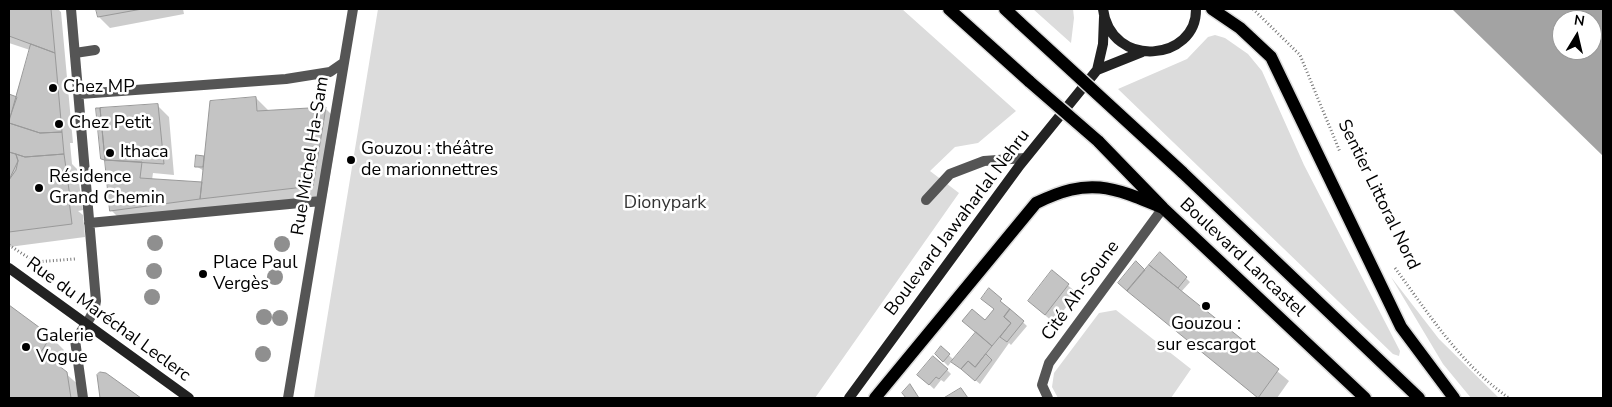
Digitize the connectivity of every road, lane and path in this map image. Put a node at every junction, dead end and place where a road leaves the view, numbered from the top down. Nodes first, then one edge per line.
1 (71, 9) edge
2 (353, 9) edge
3 (949, 9) edge
4 (1005, 9) edge
5 (1196, 9) edge
6 (1212, 9) edge
7 (1104, 13) edge
8 (95, 50) dead end
9 (1142, 52) junction
10 (75, 53) junction
11 (343, 63) junction
12 (1097, 70) junction
13 (1312, 86) dead end
14 (80, 94) junction
15 (1342, 157) dead end
16 (1026, 158) junction
17 (926, 200) dead end
18 (321, 201) junction
19 (1163, 208) junction
20 (89, 223) junction
21 (9, 244) edge
22 (73, 259) dead end
23 (1394, 267) dead end
24 (9, 268) edge
25 (86, 325) junction
26 (83, 398) edge
27 (189, 398) edge
28 (288, 398) edge
29 (849, 398) edge
30 (875, 398) edge
31 (1048, 398) edge
32 (1365, 398) edge
33 (1419, 398) edge
34 (1454, 398) edge
35 (1509, 398) edge

1 - 10 street
2 - 11 street, Rue Michel Ha-Sam
3 - 19 main road, Boulevard Lancastel, bridge
4 - 33 main road, bridge
5 - 9 street, Boulevard Jawaharlal Nehru
6 - 34 main road
7 - 9 street
7 - 12 street, Boulevard Jawaharlal Nehru
8 - 10 street
9 - 12 street, Boulevard Jawaharlal Nehru
10 - 14 street
11 - 14 street
11 - 18 street, Rue Michel Ha-Sam
12 - 16 street, Boulevard Jawaharlal Nehru
13 - 15 path, Sentier Littoral Nord
14 - 20 street
16 - 17 street
16 - 29 street, Boulevard Jawaharlal Nehru
18 - 20 street
18 - 28 street, Rue Michel Ha-Sam
19 - 30 main road
19 - 31 street, Cité Ah-Soune
19 - 32 main road, Boulevard Lancastel
20 - 25 street
21 - 22 path
23 - 35 path, Sentier Littoral Nord
24 - 25 street, Rue du Maréchal Leclerc
25 - 26 street
25 - 27 street, Rue du Maréchal Leclerc

